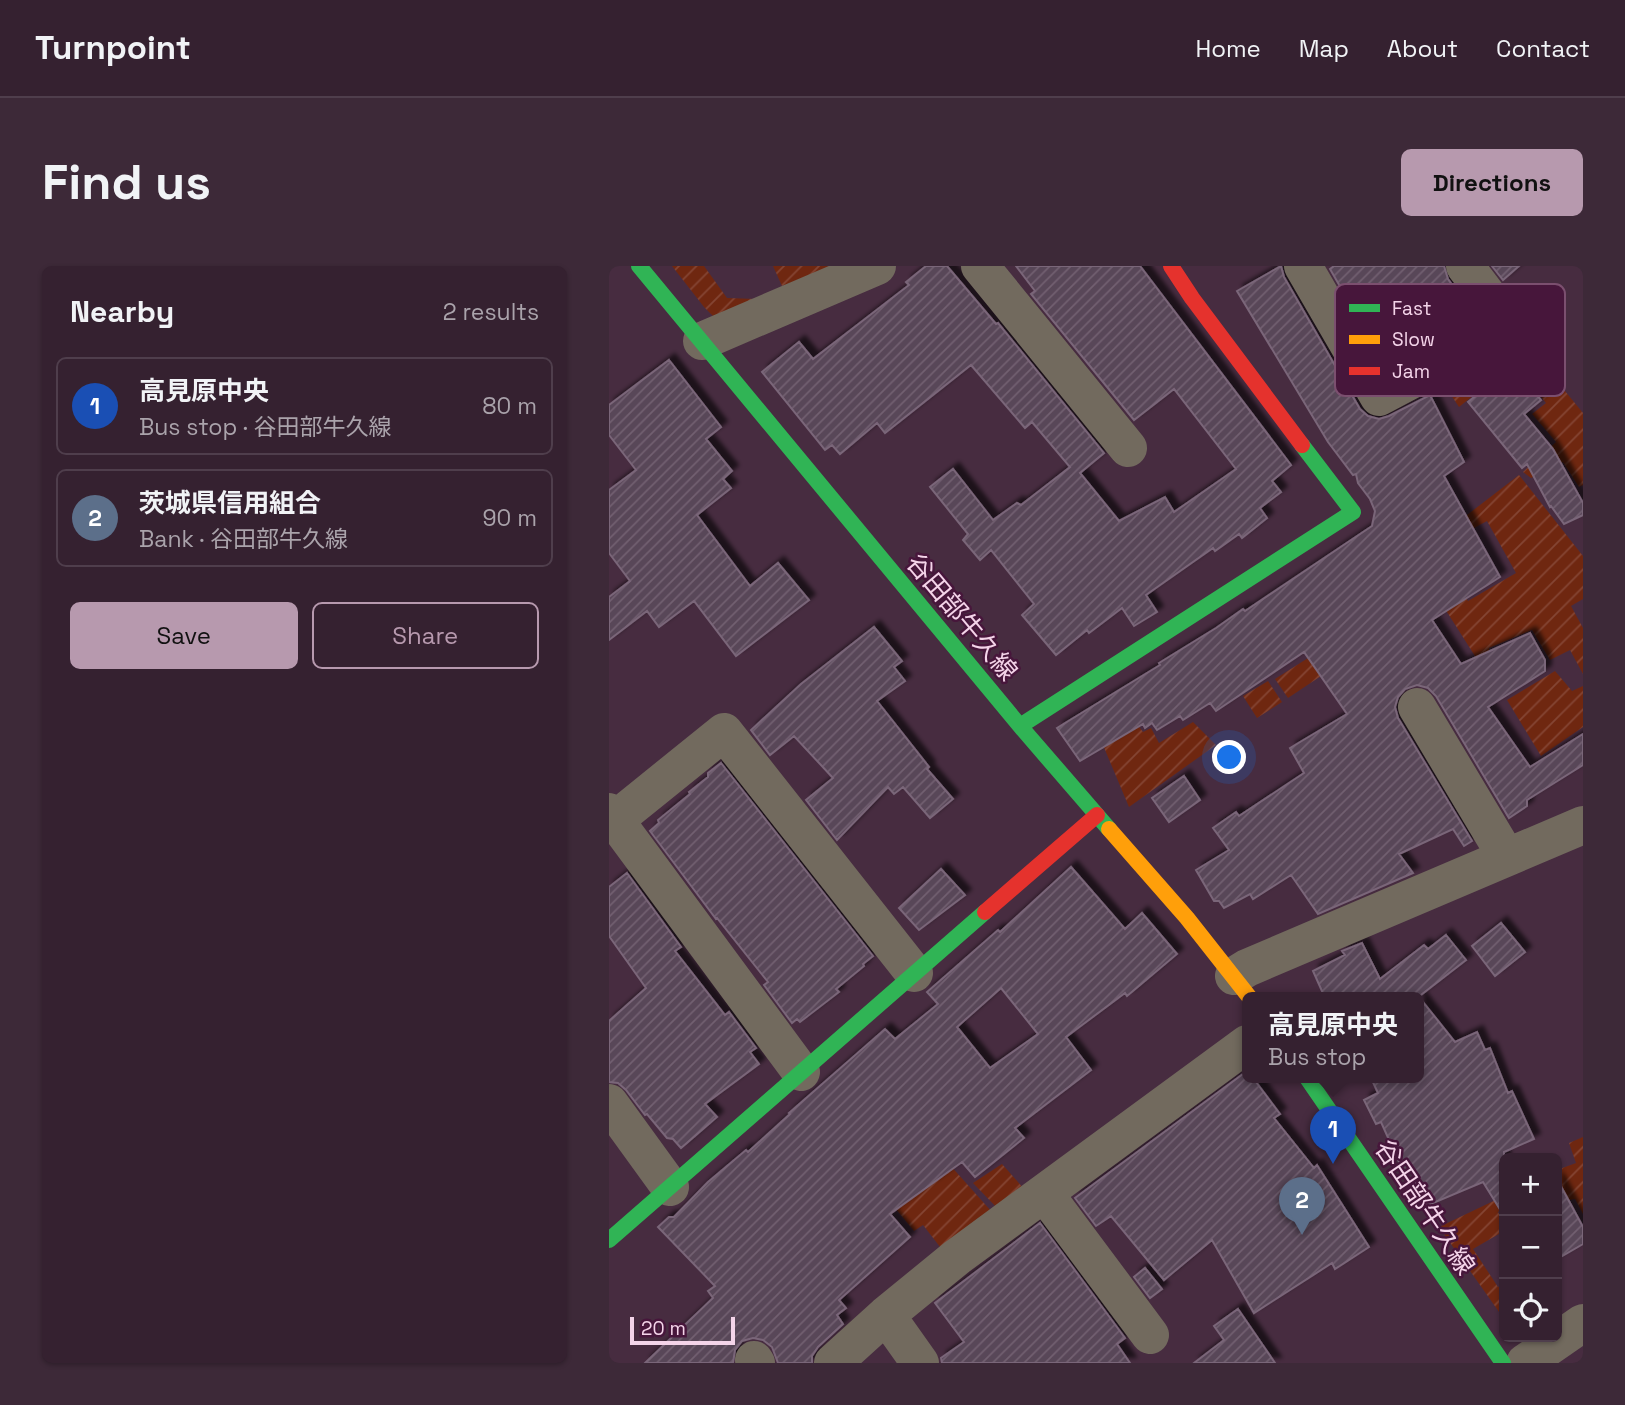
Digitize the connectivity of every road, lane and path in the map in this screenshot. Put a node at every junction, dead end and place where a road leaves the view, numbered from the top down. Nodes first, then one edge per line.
1 (639, 266) edge
2 (877, 266) edge
3 (980, 266) edge
4 (1171, 266) edge
5 (1303, 266) edge
6 (1465, 266) edge
7 (1479, 284) edge
8 (1335, 321) edge
9 (702, 341) junction
10 (1128, 448) dead end
11 (1417, 706) dead end
12 (1020, 726) junction
13 (1097, 815) junction
14 (612, 816) edge
15 (1583, 825) edge
16 (1507, 856) junction
17 (914, 973) junction
18 (1242, 987) edge
19 (1242, 1048) edge
20 (801, 1072) junction
21 (1310, 1083) edge
22 (609, 1103) edge
23 (670, 1187) junction
24 (1045, 1194) junction
25 (609, 1240) edge
26 (886, 1315) junction
27 (1583, 1323) edge
28 (1150, 1335) dead end
29 (833, 1363) edge
30 (920, 1363) edge
31 (1503, 1363) edge
32 (1525, 1363) edge

1 - 9 street, 谷田部牛久線
2 - 9 street
3 - 10 street
4 - 12 street
5 - 8 street
6 - 7 street
9 - 12 street, 谷田部牛久線
11 - 16 street
12 - 13 street, 谷田部牛久線
13 - 17 street
13 - 18 street, 谷田部牛久線
14 - 17 street
14 - 20 street
15 - 16 street
16 - 18 street
17 - 20 street
19 - 24 street
20 - 23 street
21 - 31 street, 谷田部牛久線
22 - 23 street
23 - 25 street
24 - 26 street
24 - 28 street
26 - 29 street
26 - 30 street
27 - 32 street

